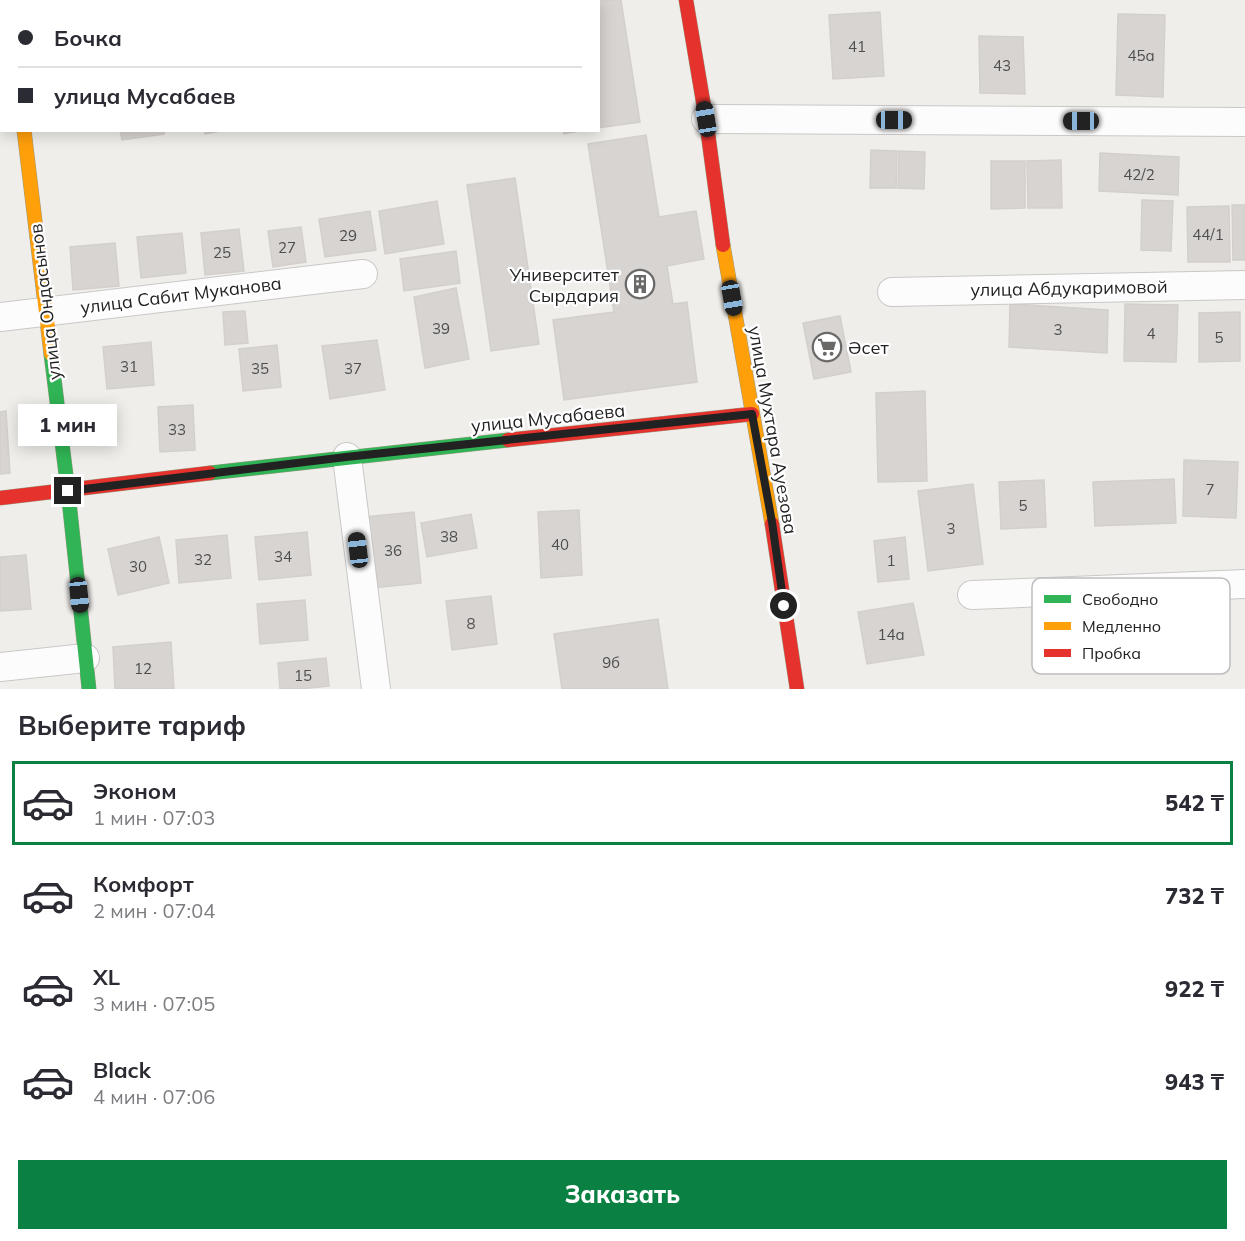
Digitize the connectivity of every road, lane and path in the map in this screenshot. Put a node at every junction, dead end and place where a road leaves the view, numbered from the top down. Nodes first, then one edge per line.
1 (686, 0) edge
2 (706, 119) junction
3 (1245, 122) edge
4 (24, 132) edge
5 (363, 274) dead end
6 (1245, 285) edge
7 (892, 292) dead end
8 (46, 312) junction
9 (0, 317) edge
10 (752, 414) junction
11 (346, 457) junction
12 (68, 491) junction
13 (0, 498) edge
14 (1245, 584) edge
15 (1230, 585) edge
16 (1032, 593) edge
17 (972, 595) dead end
18 (86, 658) junction
19 (0, 667) edge
20 (89, 689) edge
21 (376, 689) edge
22 (797, 689) edge

1 - 2 street, улица Мухтара Ауезова
2 - 3 street
2 - 10 street, улица Мухтара Ауезова
4 - 8 street, улица Ондасынов
5 - 8 street, улица Сабит Муканова
6 - 7 street, улица Абдукаримовой
8 - 9 street, улица Сабит Муканова
8 - 12 street, улица Ондасынов
10 - 11 street, улица Мусабаева
10 - 22 street, улица Мухтара Ауезова
11 - 12 street, улица Мусабаева
11 - 21 street
12 - 13 street, улица Мусабаева
12 - 18 street, улица Ондасынов
14 - 15 street
16 - 17 street
18 - 19 street
18 - 20 street, улица Ондасынов

